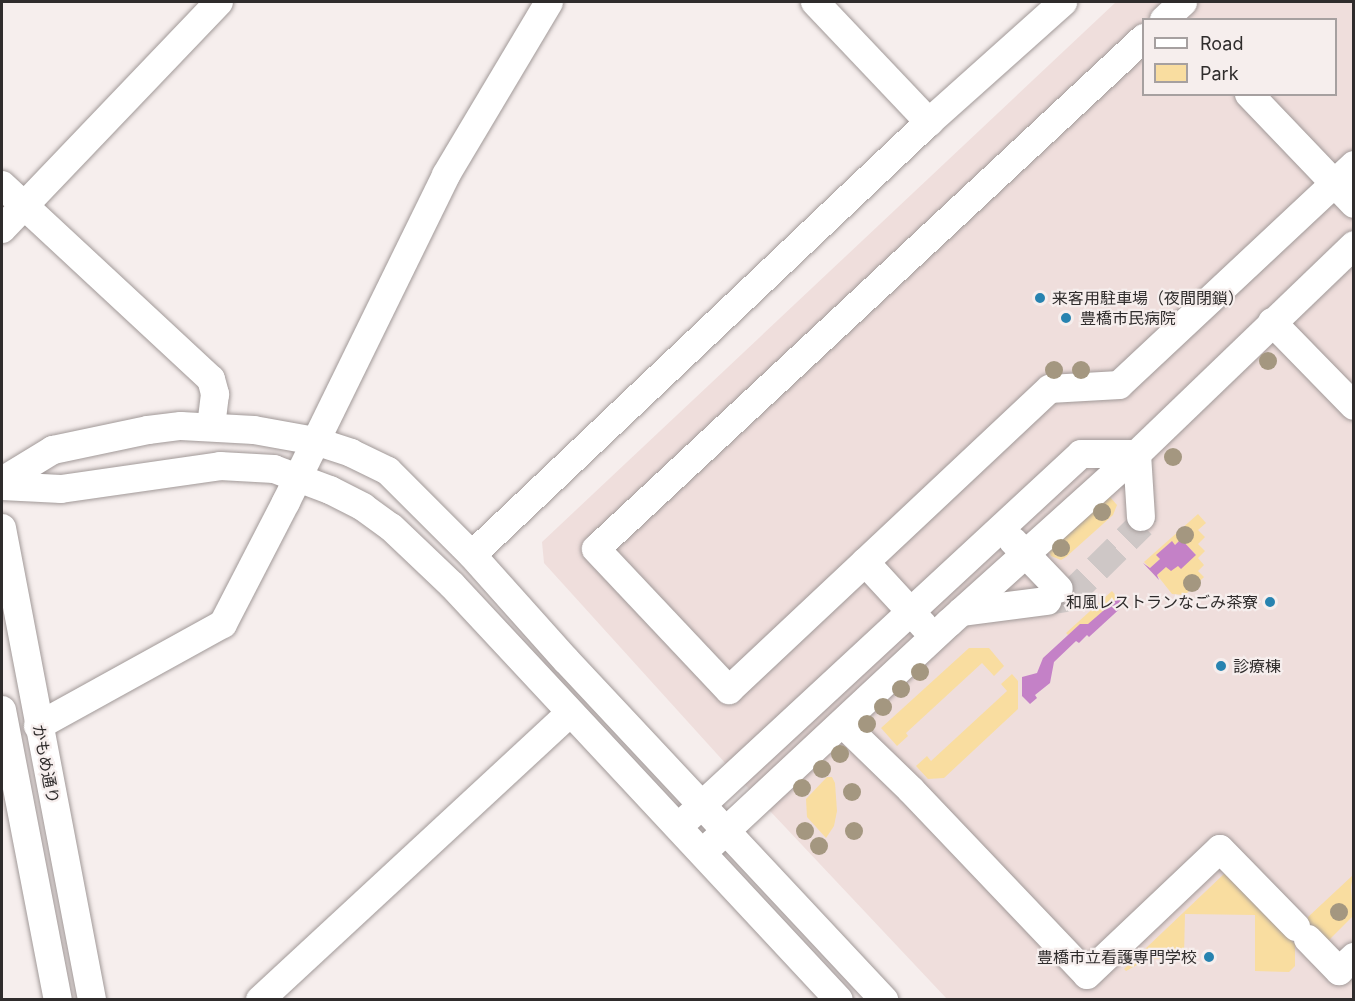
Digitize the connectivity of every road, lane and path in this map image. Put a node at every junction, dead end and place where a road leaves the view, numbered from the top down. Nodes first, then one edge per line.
1 (219, 2) edge
2 (549, 2) edge
3 (816, 2) edge
4 (1063, 2) edge
5 (1142, 39) edge
6 (1251, 96) edge
7 (929, 123) junction
8 (1344, 174) edge
9 (2, 185) edge
10 (1353, 204) edge
11 (25, 206) junction
12 (2, 229) edge
13 (1353, 245) edge
14 (1272, 322) junction
15 (1353, 406) edge
16 (211, 426) junction
17 (315, 441) junction
18 (1137, 454) junction
19 (297, 478) junction
20 (2, 481) edge
21 (2, 486) edge
22 (1141, 517) tunnel mouth
23 (2, 528) edge
24 (1000, 528) junction
25 (1025, 554) junction
26 (472, 555) junction
27 (865, 562) junction
28 (910, 611) junction
29 (961, 612) junction
30 (934, 637) junction
31 (2, 710) edge
32 (570, 713) junction
33 (843, 724) junction
34 (38, 726) junction
35 (5, 744) edge
36 (703, 805) junction
37 (678, 827) junction
38 (727, 830) junction
39 (702, 853) junction
40 (1353, 957) edge
41 (58, 999) edge
42 (92, 999) edge
43 (260, 999) edge
44 (838, 999) edge
45 (884, 999) edge

1 - 11 street
2 - 17 street
3 - 7 street
4 - 7 street
5 - 27 street
6 - 8 street
7 - 26 street
8 - 10 street
8 - 27 street
9 - 11 street
11 - 12 street
11 - 16 street
13 - 14 street
14 - 15 street
14 - 18 street
16 - 17 street
16 - 20 street
17 - 19 street
17 - 26 street
18 - 22 street
18 - 24 street
18 - 25 street
19 - 21 street
19 - 32 street
19 - 34 street
23 - 34 street, かもめ通り
24 - 25 street
24 - 28 street
25 - 29 street
25 - 29 street
26 - 36 street
27 - 28 street
28 - 30 street
28 - 36 street
29 - 30 street
30 - 33 street
31 - 35 street, かもめ通り
32 - 37 street
32 - 43 street
33 - 38 street
33 - 40 street
34 - 42 street, かもめ通り
35 - 41 street, かもめ通り
36 - 37 street
36 - 38 street
37 - 39 street
38 - 39 street
38 - 45 street
39 - 44 street

